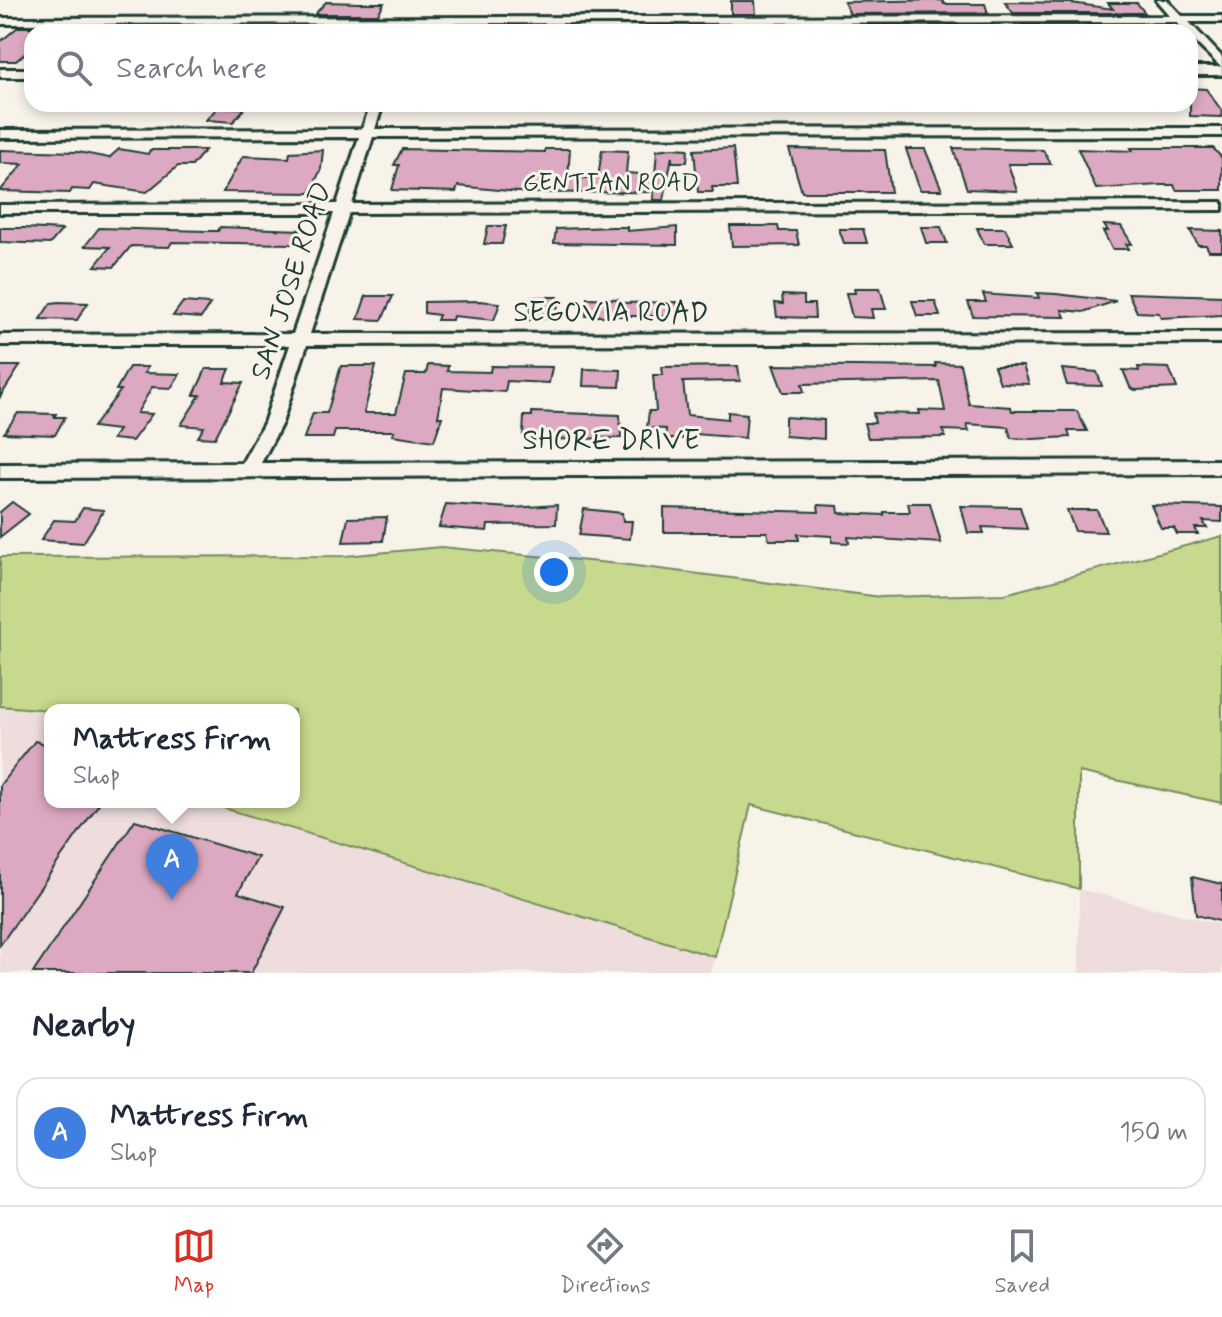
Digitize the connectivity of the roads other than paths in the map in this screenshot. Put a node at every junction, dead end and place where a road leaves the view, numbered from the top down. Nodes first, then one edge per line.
1 (1161, 0) edge
2 (1180, 19) junction
3 (1222, 19) edge
4 (0, 21) edge
5 (404, 21) edge
6 (1185, 24) edge
7 (1198, 38) edge
8 (1222, 64) edge
9 (1198, 71) edge
10 (1222, 71) edge
11 (0, 73) edge
12 (24, 73) edge
13 (374, 112) edge
14 (1222, 132) edge
15 (0, 134) edge
16 (367, 134) junction
17 (1222, 206) edge
18 (343, 208) junction
19 (0, 209) edge
20 (1222, 338) edge
21 (0, 340) edge
22 (300, 340) junction
23 (1222, 467) edge
24 (248, 470) junction
25 (0, 471) edge

1 - 2 street
2 - 3 street
2 - 5 street
2 - 6 street
4 - 5 street
7 - 8 street
9 - 10 street
11 - 12 street
13 - 16 street, SAN JOSE ROAD
14 - 16 street
15 - 16 street
16 - 18 street, SAN JOSE ROAD
17 - 18 street, GENTIAN ROAD
18 - 19 street, GENTIAN ROAD
18 - 22 street, SAN JOSE ROAD
20 - 22 street, SEGOVIA ROAD
21 - 22 street, SEGOVIA ROAD
22 - 24 street, SAN JOSE ROAD
23 - 24 street, SHORE DRIVE
24 - 25 street, SHORE DRIVE

